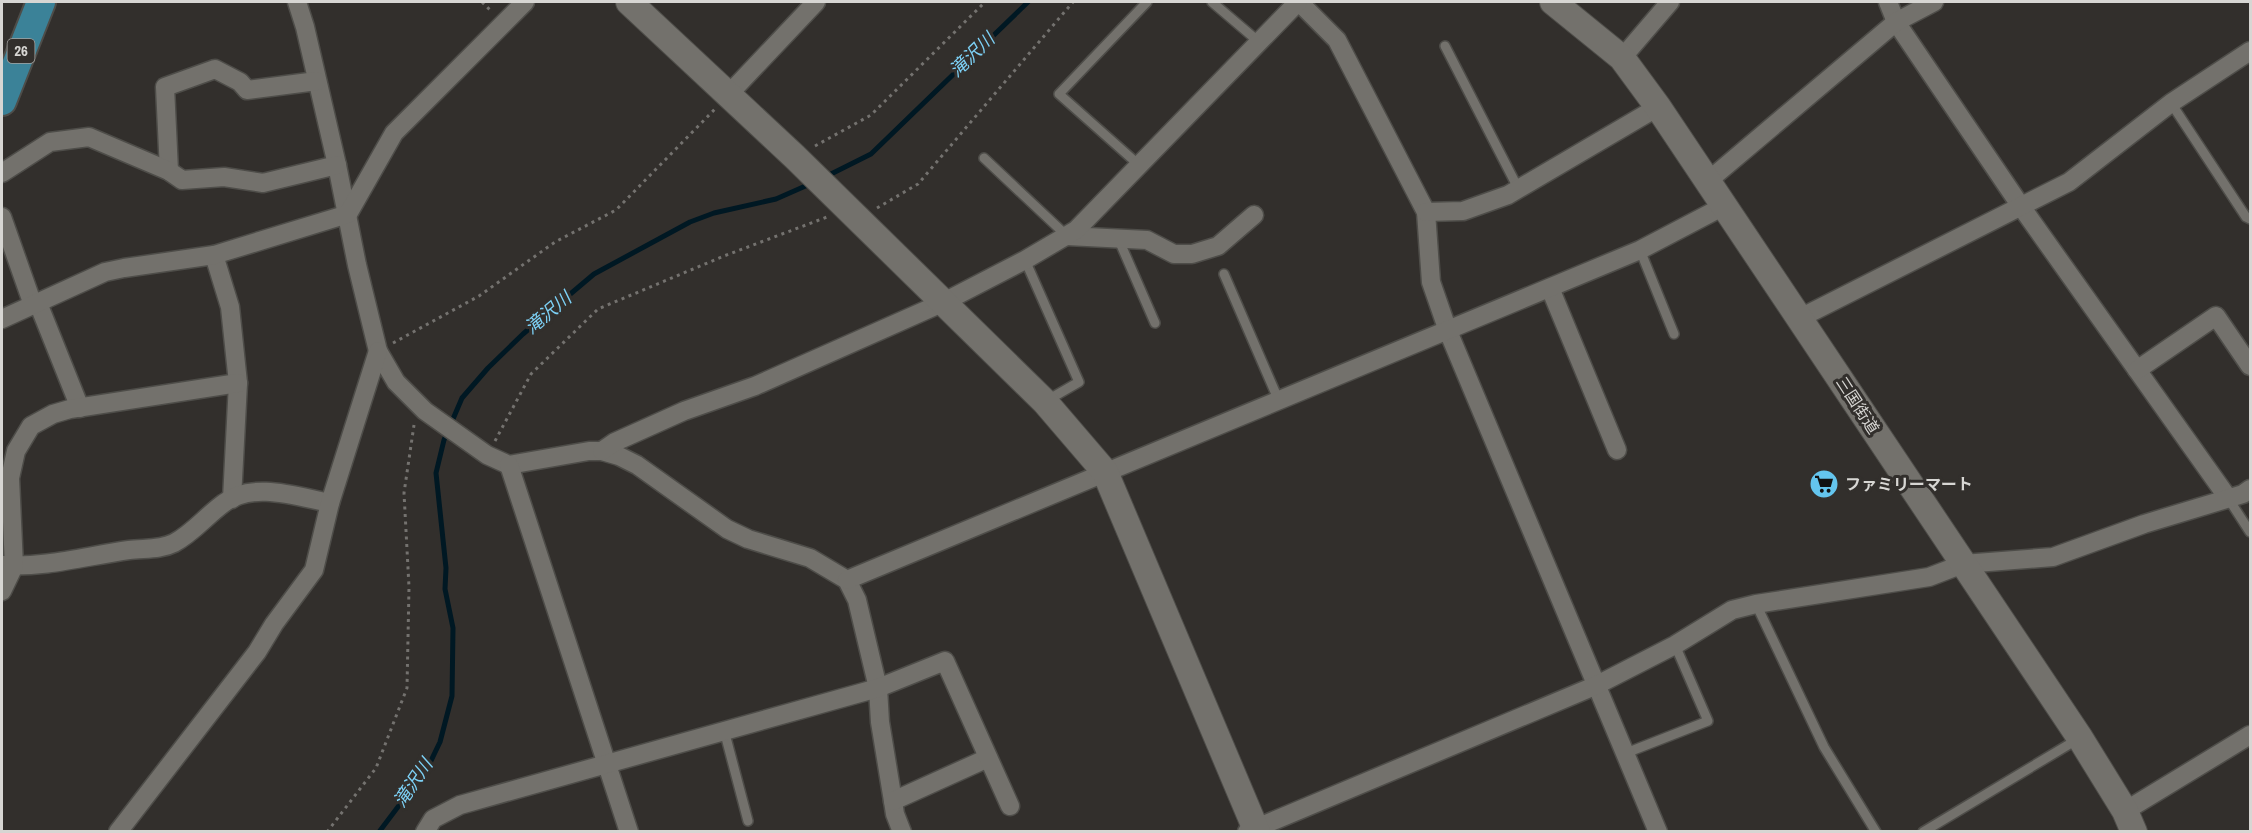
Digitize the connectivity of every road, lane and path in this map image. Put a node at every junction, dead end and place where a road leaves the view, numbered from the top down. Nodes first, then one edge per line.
1 (41, 2) edge
2 (297, 2) edge
3 (525, 2) edge
4 (629, 2) edge
5 (816, 2) edge
6 (985, 2) edge
7 (1073, 2) edge
8 (1147, 2) edge
9 (1212, 2) edge
10 (1298, 2) edge
11 (1553, 2) edge
12 (1670, 2) edge
13 (1888, 2) edge
14 (1934, 2) edge
15 (1896, 22) junction
16 (1259, 42) junction
17 (1445, 46) dead end
18 (2250, 51) edge
19 (1622, 58) junction
20 (318, 81) junction
21 (728, 95) junction
22 (2, 101) edge
23 (2171, 103) junction
24 (1658, 107) junction
25 (795, 157) junction
26 (984, 158) dead end
27 (337, 165) junction
28 (1139, 165) junction
29 (168, 171) junction
30 (2, 173) edge
31 (1708, 181) junction
32 (1518, 189) junction
33 (1724, 206) junction
34 (2020, 206) junction
35 (1426, 212) junction
36 (348, 214) junction
37 (1254, 214) dead end
38 (852, 215) junction
39 (2, 217) edge
40 (2250, 219) edge
41 (1067, 236) junction
42 (1118, 238) junction
43 (1640, 250) junction
44 (214, 255) junction
45 (1025, 260) junction
46 (1224, 274) dead end
47 (1550, 288) junction
48 (942, 303) junction
49 (35, 304) junction
50 (1800, 318) junction
51 (2, 319) edge
52 (1155, 323) dead end
53 (1448, 331) junction
54 (1674, 334) dead end
55 (378, 351) junction
56 (2250, 366) edge
57 (2137, 370) junction
58 (238, 383) junction
59 (1279, 401) junction
60 (1045, 402) junction
61 (80, 408) junction
62 (422, 408) junction
63 (1617, 450) dead end
64 (602, 451) junction
65 (487, 455) junction
66 (509, 465) junction
67 (1105, 472) junction
68 (2250, 489) edge
69 (2228, 498) junction
70 (232, 499) junction
71 (330, 503) junction
72 (2250, 532) edge
73 (1963, 564) junction
74 (8, 566) edge
75 (847, 580) junction
76 (2, 591) edge
77 (1756, 604) junction
78 (1675, 645) junction
79 (1597, 685) junction
80 (878, 688) junction
81 (724, 730) junction
82 (2250, 735) edge
83 (2080, 738) junction
84 (1626, 753) junction
85 (988, 758) junction
86 (608, 762) junction
87 (892, 801) junction
88 (1010, 806) dead end
89 (748, 820) dead end
90 (2130, 821) edge
91 (1253, 830) edge
92 (118, 831) edge
93 (327, 831) edge
94 (425, 831) edge
95 (629, 831) edge
96 (902, 831) edge
97 (1658, 831) edge
98 (1876, 831) edge
99 (1923, 831) edge

1 - 22 main road, 26
2 - 20 street
3 - 36 street
4 - 21 street
5 - 21 street
6 - 25 path
7 - 38 path
8 - 28 lane
9 - 16 lane
10 - 16 street
10 - 35 street
11 - 19 street, 三国街道
12 - 19 street
13 - 15 street
14 - 15 street
15 - 31 street
15 - 34 street
16 - 28 street
17 - 32 lane
18 - 23 street
19 - 24 street, 三国街道
20 - 27 street
20 - 29 street
21 - 25 street
21 - 55 path
23 - 34 street
23 - 40 lane
24 - 31 street, 三国街道
24 - 32 street
25 - 38 street
26 - 41 lane
27 - 29 street
27 - 36 street
28 - 41 street
29 - 30 street
31 - 33 street, 三国街道
32 - 35 street
33 - 43 street
33 - 50 street, 三国街道
34 - 50 street
34 - 57 street
35 - 53 street
36 - 44 street
36 - 55 street
37 - 42 street
38 - 48 street
38 - 65 path
39 - 49 street
41 - 42 street
41 - 45 street
42 - 52 lane
43 - 47 street
43 - 54 lane
44 - 49 street
44 - 58 street
45 - 48 street
45 - 60 lane
46 - 59 lane
47 - 53 street
47 - 63 street
48 - 60 street
48 - 64 street
49 - 51 street
49 - 61 street
50 - 73 street, 三国街道
53 - 59 street
53 - 79 street
55 - 62 street
55 - 71 street
56 - 57 street
57 - 69 street
58 - 61 street
58 - 70 street
59 - 67 street
60 - 67 street
61 - 74 street
62 - 65 street
62 - 93 path
64 - 66 street
64 - 75 street
65 - 66 street
66 - 86 street
67 - 75 street
67 - 91 street
68 - 69 street
69 - 72 lane
69 - 73 street
70 - 71 street
70 - 74 street
71 - 92 street
73 - 77 street
73 - 83 street, 三国街道
74 - 76 street
75 - 80 street
77 - 78 street
77 - 98 lane
78 - 79 street
78 - 84 lane
79 - 84 street
79 - 91 street
80 - 81 street
80 - 85 street
80 - 87 street
81 - 86 street
81 - 89 lane
82 - 90 street
83 - 90 street, 三国街道
83 - 99 lane
84 - 97 street
85 - 87 street
85 - 88 street
86 - 94 street
86 - 95 street
87 - 96 street

